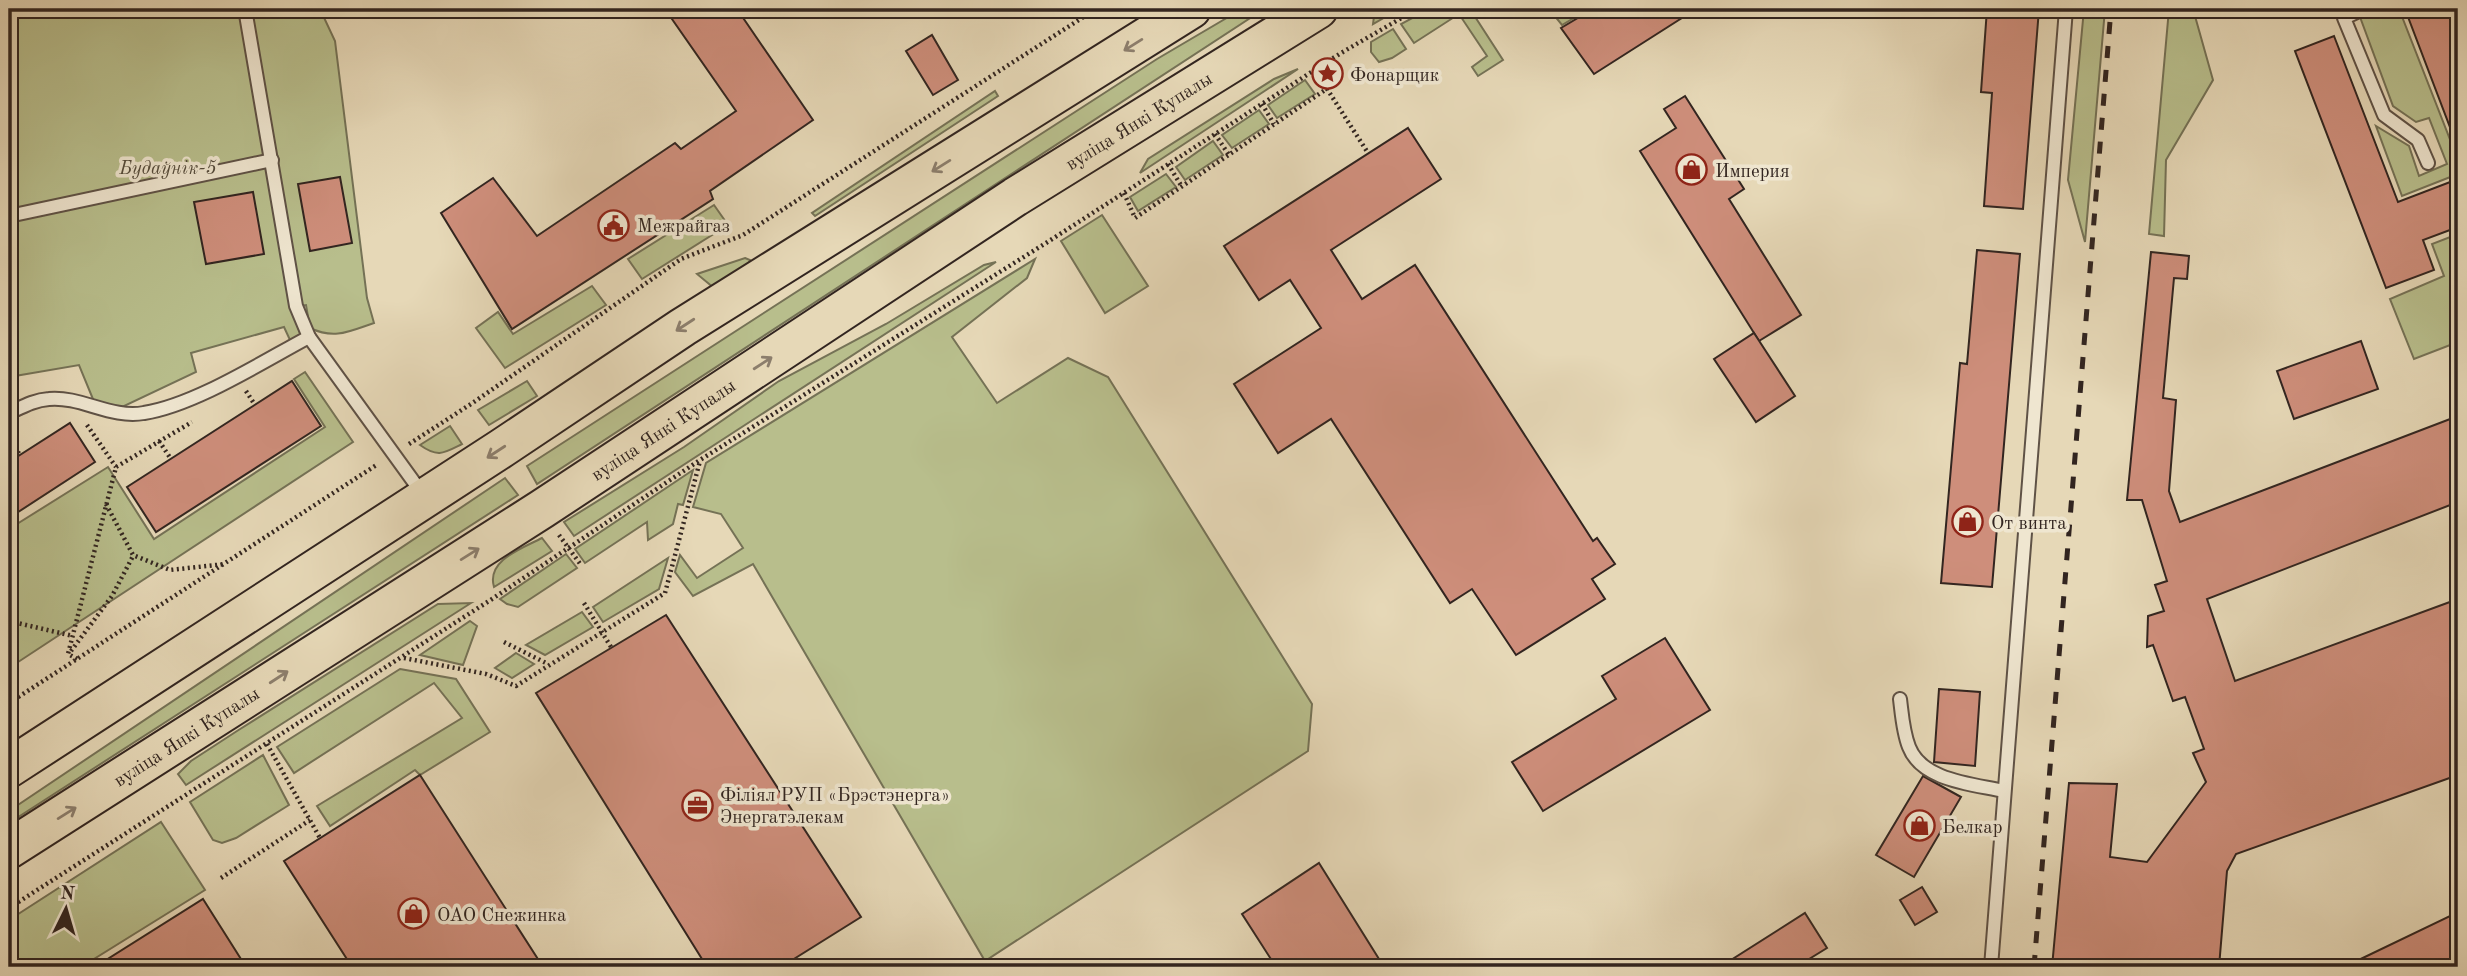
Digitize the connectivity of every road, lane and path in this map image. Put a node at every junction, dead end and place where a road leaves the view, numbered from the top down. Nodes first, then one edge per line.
1 (244, 9) edge
2 (1096, 9) edge
3 (1191, 9) edge
4 (1318, 9) edge
5 (1417, 9) edge
6 (2066, 9) edge
7 (2363, 9) edge
8 (1315, 70) junction
9 (1328, 88) junction
10 (1262, 104) junction
11 (1274, 124) junction
12 (1215, 134) junction
13 (1368, 153) dead end
14 (1228, 155) junction
15 (272, 160) junction
16 (2428, 163) dead end
17 (1168, 164) junction
18 (1182, 187) junction
19 (1124, 193) junction
20 (9, 216) edge
21 (309, 337) junction
22 (256, 383) dead end
23 (245, 390) junction
24 (234, 396) dead end
25 (255, 405) dead end
26 (9, 413) edge
27 (202, 415) dead end
28 (86, 424) dead end
29 (21, 431) dead end
30 (9, 439) edge
31 (159, 441) junction
32 (393, 454) junction
33 (20, 455) dead end
34 (367, 456) dead end
35 (171, 459) dead end
36 (700, 460) junction
37 (116, 467) junction
38 (375, 467) junction
39 (425, 497) junction
40 (106, 504) junction
41 (554, 527) dead end
42 (568, 549) junction
43 (133, 555) junction
44 (225, 564) junction
45 (581, 565) dead end
46 (584, 603) dead end
47 (9, 621) edge
48 (602, 631) junction
49 (72, 636) junction
50 (504, 642) dead end
51 (611, 647) dead end
52 (68, 654) junction
53 (402, 657) junction
54 (76, 659) junction
55 (549, 665) junction
56 (1900, 699) dead end
57 (9, 703) edge
58 (267, 744) junction
59 (9, 768) edge
60 (2004, 791) junction
61 (310, 820) junction
62 (320, 838) dead end
63 (9, 849) edge
64 (221, 878) dead end
65 (9, 908) edge
66 (1991, 967) edge

1 - 15 lane
2 - 32 path
3 -> 39 main road
63 -> 4 main road, вуліца Янкі Купалы
5 - 8 path
6 - 60 lane
7 - 16 lane
8 - 9 path
8 - 10 path
9 - 11 path
9 - 13 path
10 - 11 path
10 - 12 path
11 - 14 path
12 - 14 path
12 - 17 path
14 - 18 path
15 - 20 lane
15 - 21 lane
17 - 18 path
17 - 19 path
18 - 19 path
19 - 36 path
21 - 26 lane
21 - 32 lane
22 - 23 path
23 - 24 path
23 - 25 path
27 - 31 path
28 - 37 path
29 - 30 path
30 - 33 path
31 - 35 path
31 - 37 path
32 - 38 path
32 - 39 lane
34 - 38 path
36 - 42 path
36 - 48 path
37 - 40 path
38 - 44 path
39 - 59 main road
40 - 43 path
40 - 49 path
41 - 42 path
42 - 45 path
42 - 53 path
43 - 44 path
43 - 52 path
44 - 54 path
46 - 48 path
47 - 49 path
48 - 51 path
48 - 55 path
49 - 52 path
50 - 55 path
52 - 54 path
53 - 55 path
53 - 58 path
54 - 57 path
56 - 60 lane
58 - 61 path
58 - 65 path
60 - 66 lane
61 - 62 path
61 - 64 path

